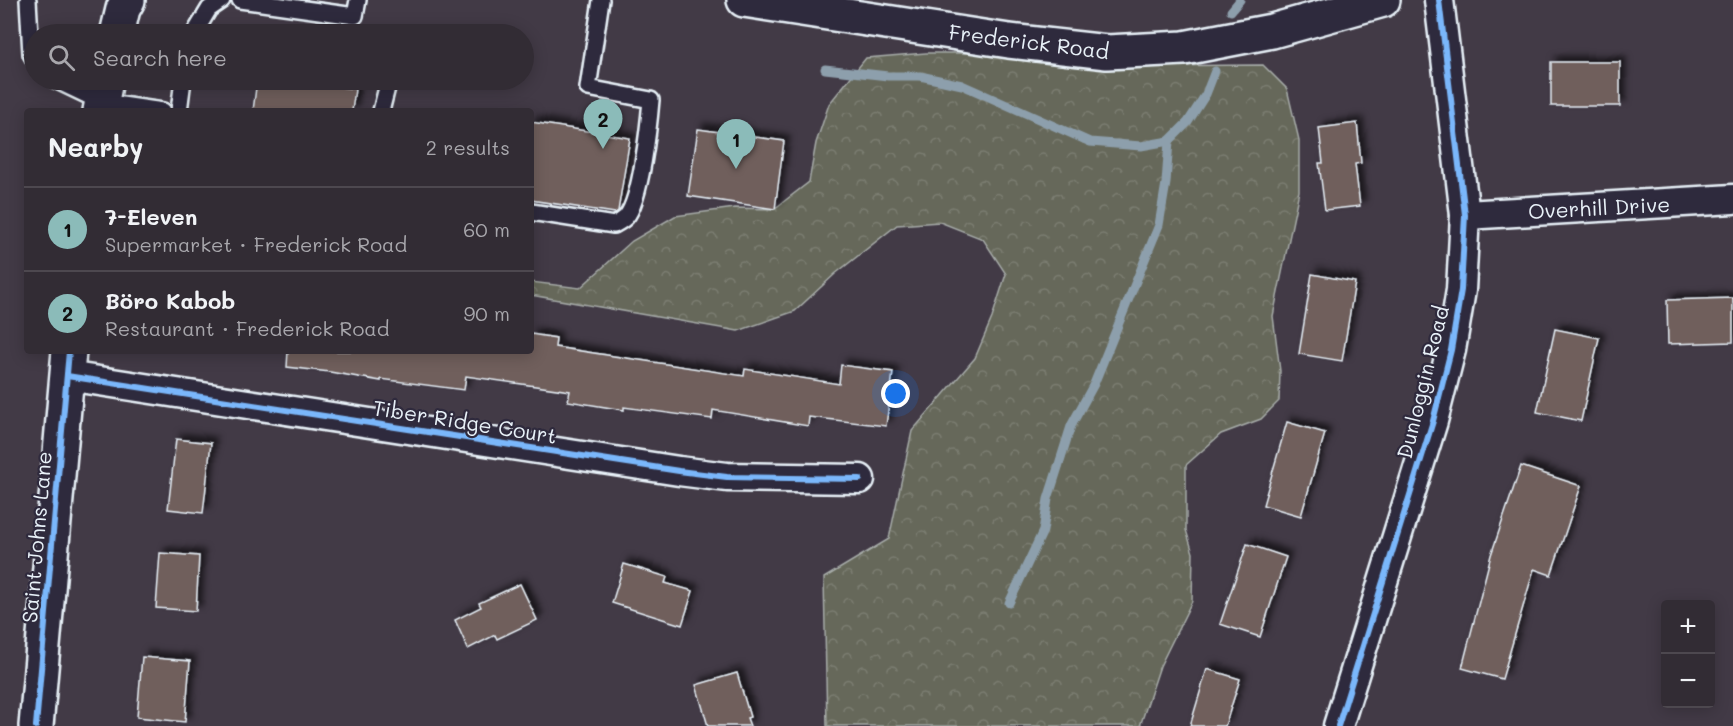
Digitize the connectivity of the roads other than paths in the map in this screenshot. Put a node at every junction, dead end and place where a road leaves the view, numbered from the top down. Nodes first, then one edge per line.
1 (28, 0) edge
2 (128, 0) edge
3 (222, 0) edge
4 (240, 0) edge
5 (358, 0) edge
6 (601, 0) edge
7 (1383, 0) edge
8 (1439, 0) edge
9 (766, 2) edge
10 (853, 8) edge
11 (29, 24) edge
12 (119, 24) edge
13 (200, 24) edge
14 (81, 90) edge
15 (182, 90) edge
16 (386, 90) edge
17 (102, 98) edge
18 (149, 108) edge
19 (179, 108) edge
20 (382, 108) edge
21 (1733, 199) edge
22 (534, 212) edge
23 (1465, 215) junction
24 (68, 364) edge
25 (860, 479) dead end
26 (36, 726) edge
27 (1338, 726) edge

1 - 11 lane
2 - 12 main road
3 - 13 lane
4 - 5 lane
6 - 22 lane
7 - 10 main road, Frederick Road
8 - 23 street, Dunloggin Road
9 - 10 main road, Frederick Road
14 - 17 lane
15 - 19 lane
16 - 20 lane
17 - 18 lane
21 - 23 street, Overhill Drive
23 - 27 street, Dunloggin Road
24 - 25 street, Tiber Ridge Court
24 - 26 main road, Saint Johns Lane

